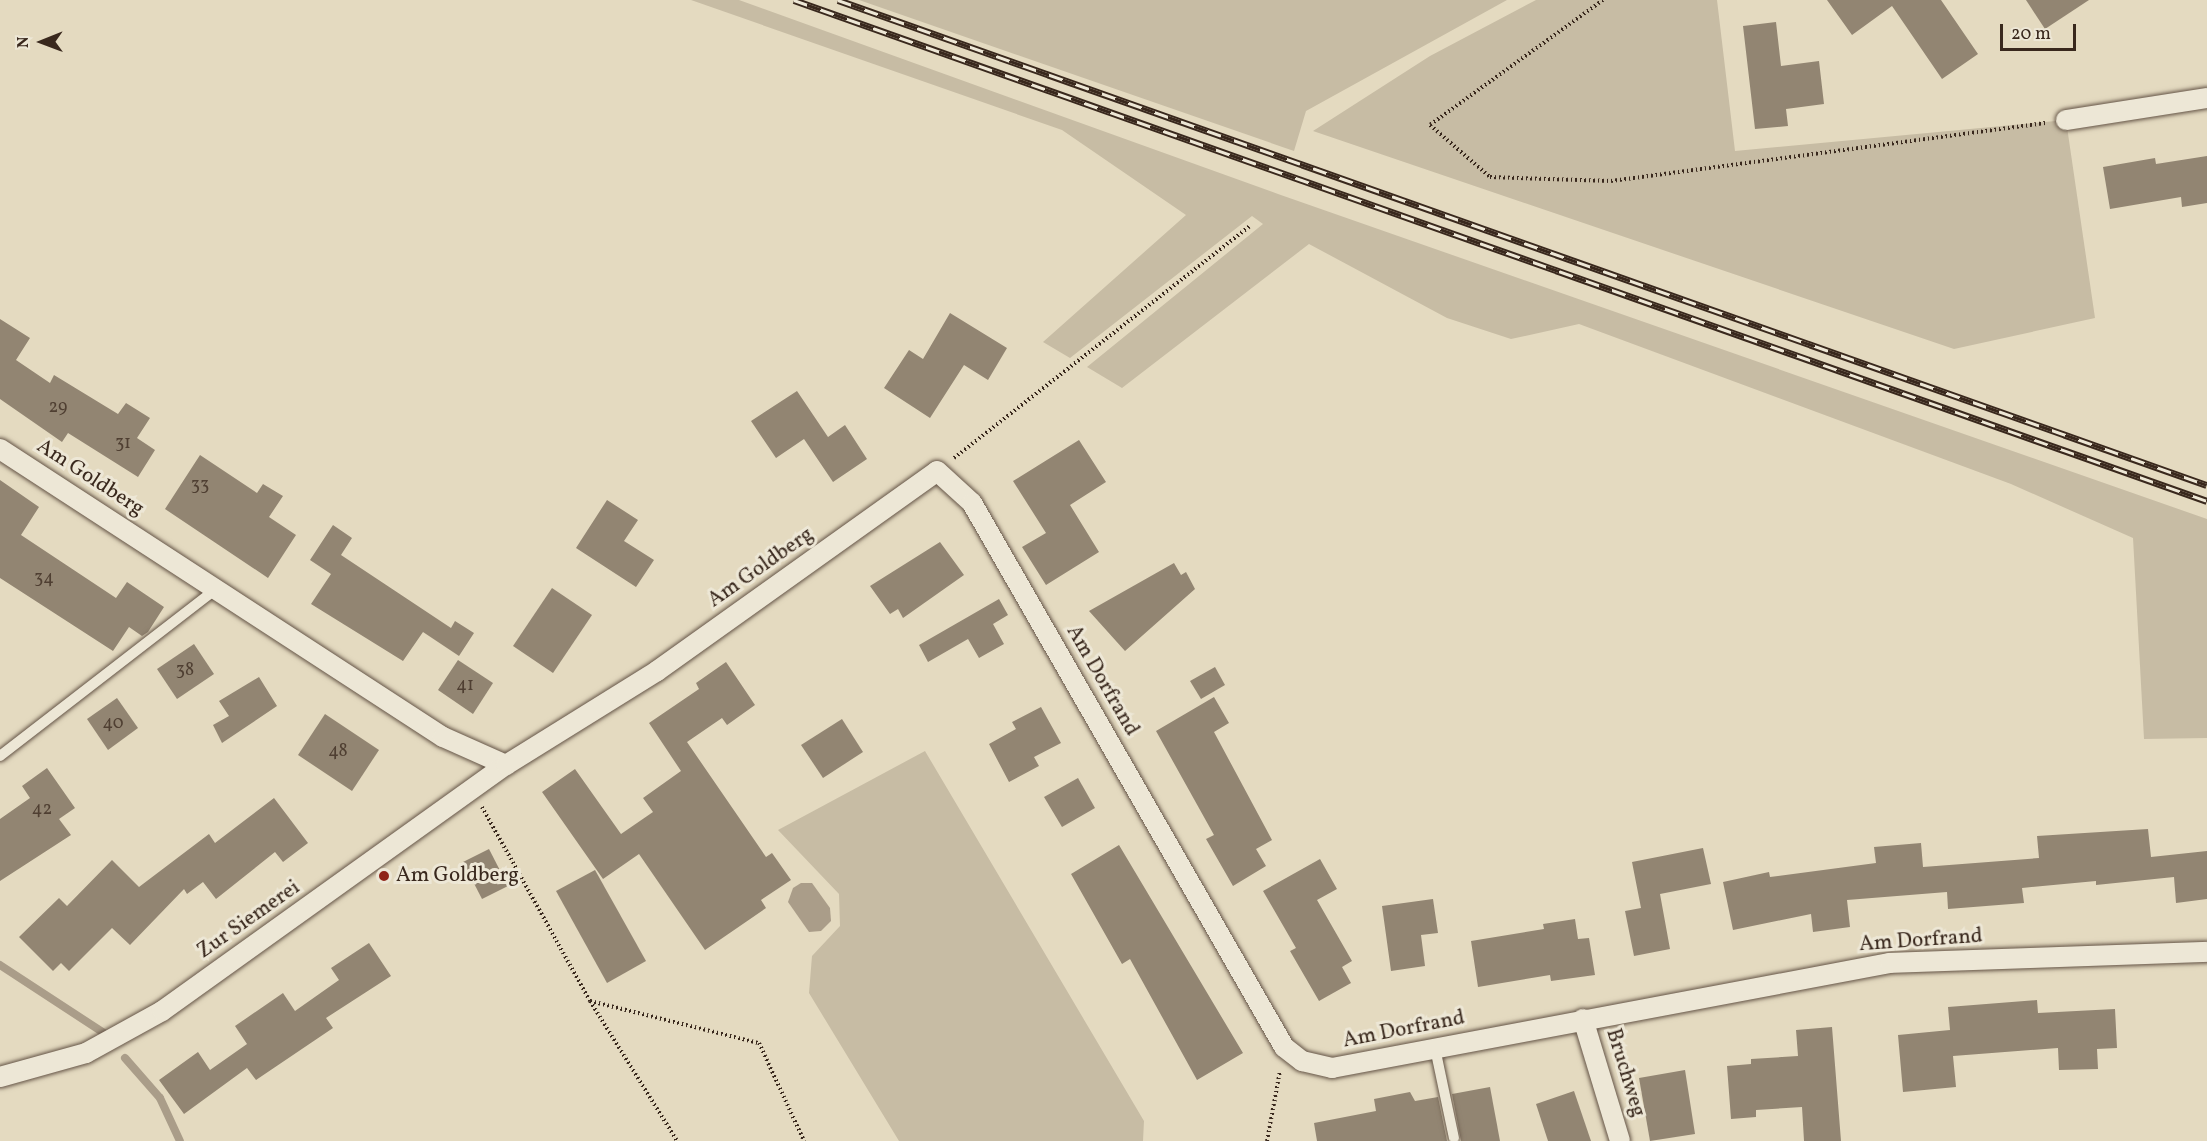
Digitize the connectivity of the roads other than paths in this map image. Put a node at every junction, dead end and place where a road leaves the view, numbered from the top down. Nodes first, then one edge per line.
1 (2207, 98) edge
2 (2066, 120) road end
3 (0, 449) edge
4 (937, 471) joint
5 (216, 589) junction
6 (0, 756) edge
7 (506, 765) junction
8 (2207, 952) edge
9 (1583, 1019) junction
10 (1435, 1048) junction
11 (0, 1077) edge
12 (1454, 1138) dead end
13 (1620, 1141) edge

1 - 2 street
3 - 5 street, Am Goldberg
4 - 7 street, Am Goldberg
4 - 10 street, Am Dorfrand
5 - 6 lane
5 - 7 street, Am Goldberg
7 - 11 street, Zur Siemerei
8 - 9 street, Am Dorfrand
9 - 10 street, Am Dorfrand
9 - 13 street, Bruchweg
10 - 12 lane

